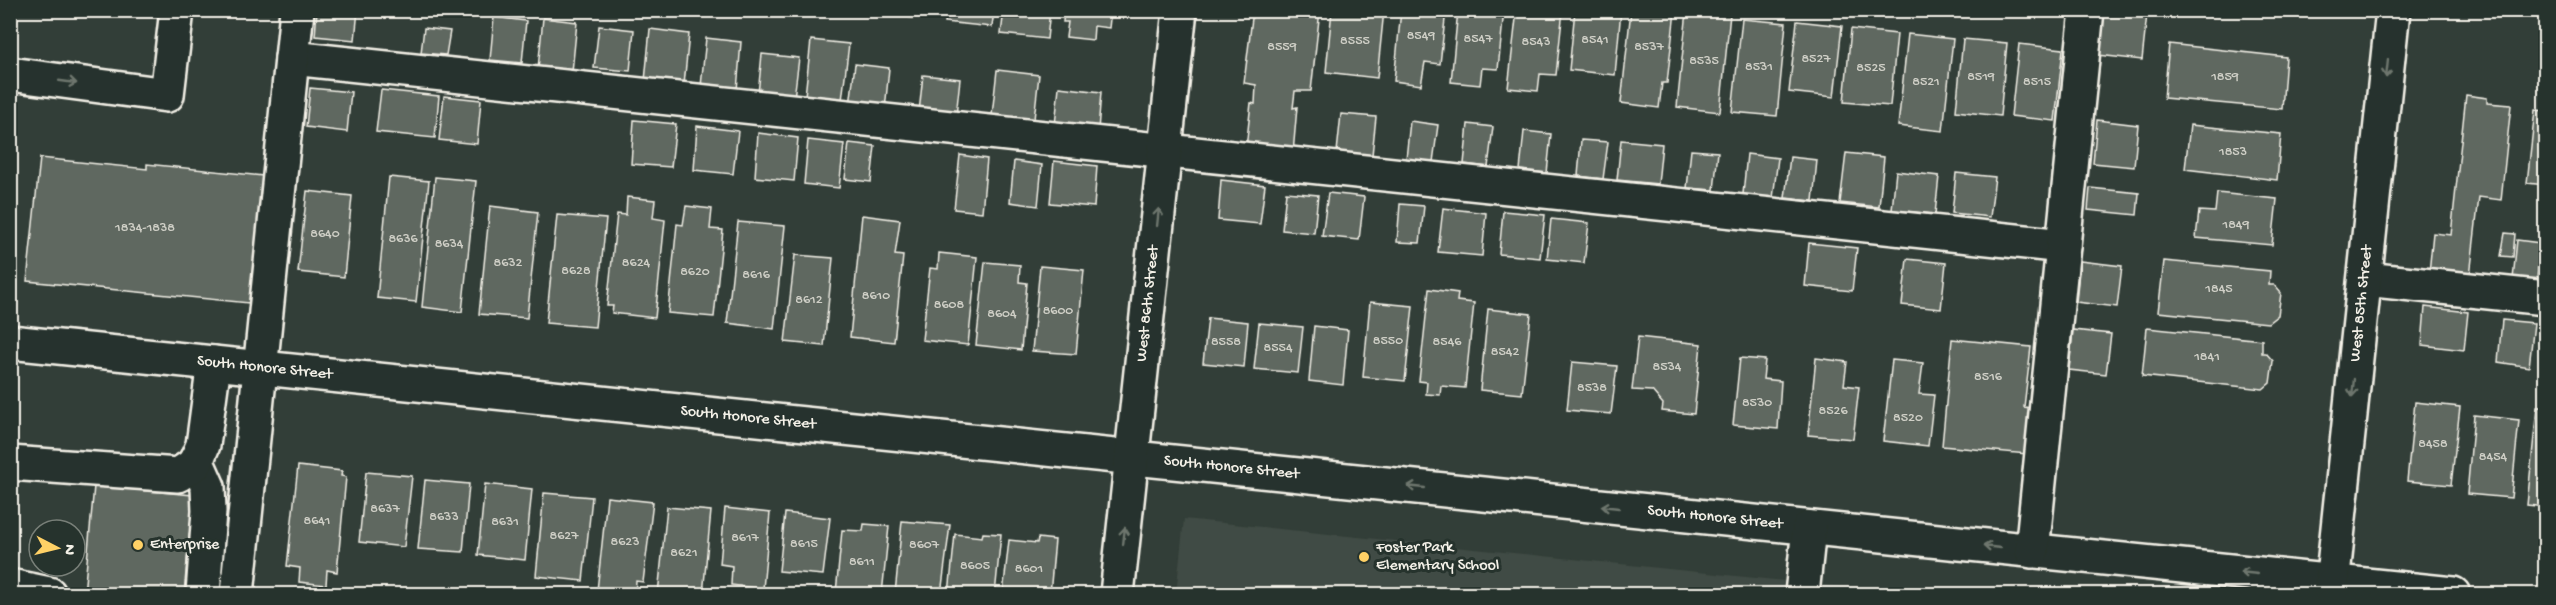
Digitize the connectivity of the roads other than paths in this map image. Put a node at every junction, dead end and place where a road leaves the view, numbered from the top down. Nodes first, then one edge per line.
1 (177, 10) edge
2 (297, 10) edge
3 (1180, 10) edge
4 (2087, 10) edge
5 (2393, 10) edge
6 (292, 58) junction
7 (10, 74) edge
8 (1164, 152) junction
9 (2063, 246) junction
10 (2365, 279) junction
11 (2546, 298) edge
12 (10, 342) edge
13 (214, 363) junction
14 (260, 368) junction
15 (1132, 458) junction
16 (196, 460) junction
17 (10, 463) edge
18 (1809, 528) junction
19 (2032, 551) junction
20 (10, 586) edge
21 (2332, 588) edge
22 (49, 594) edge
23 (203, 594) edge
24 (237, 594) edge
25 (1117, 594) edge
26 (1802, 594) edge
27 (2453, 594) edge

7 -> 1 street
2 - 6 street
3 - 8 street, West 86th Street
4 - 9 street
5 -> 10 street, West 85th Street
6 - 8 street
6 - 14 street
8 - 9 street
15 -> 8 street, West 86th Street
9 - 19 street
10 - 11 street
10 -> 21 street, West 85th Street
12 - 13 street, South Honore Street
13 - 14 street, South Honore Street
13 - 16 street
14 - 15 street, South Honore Street
14 - 24 street
18 -> 15 street, South Honore Street
25 -> 15 street, West 86th Street
16 - 17 street
16 - 23 street
19 -> 18 street, South Honore Street
18 - 26 street
21 -> 19 street, South Honore Street
20 - 22 street
21 - 27 street, South Honore Street

